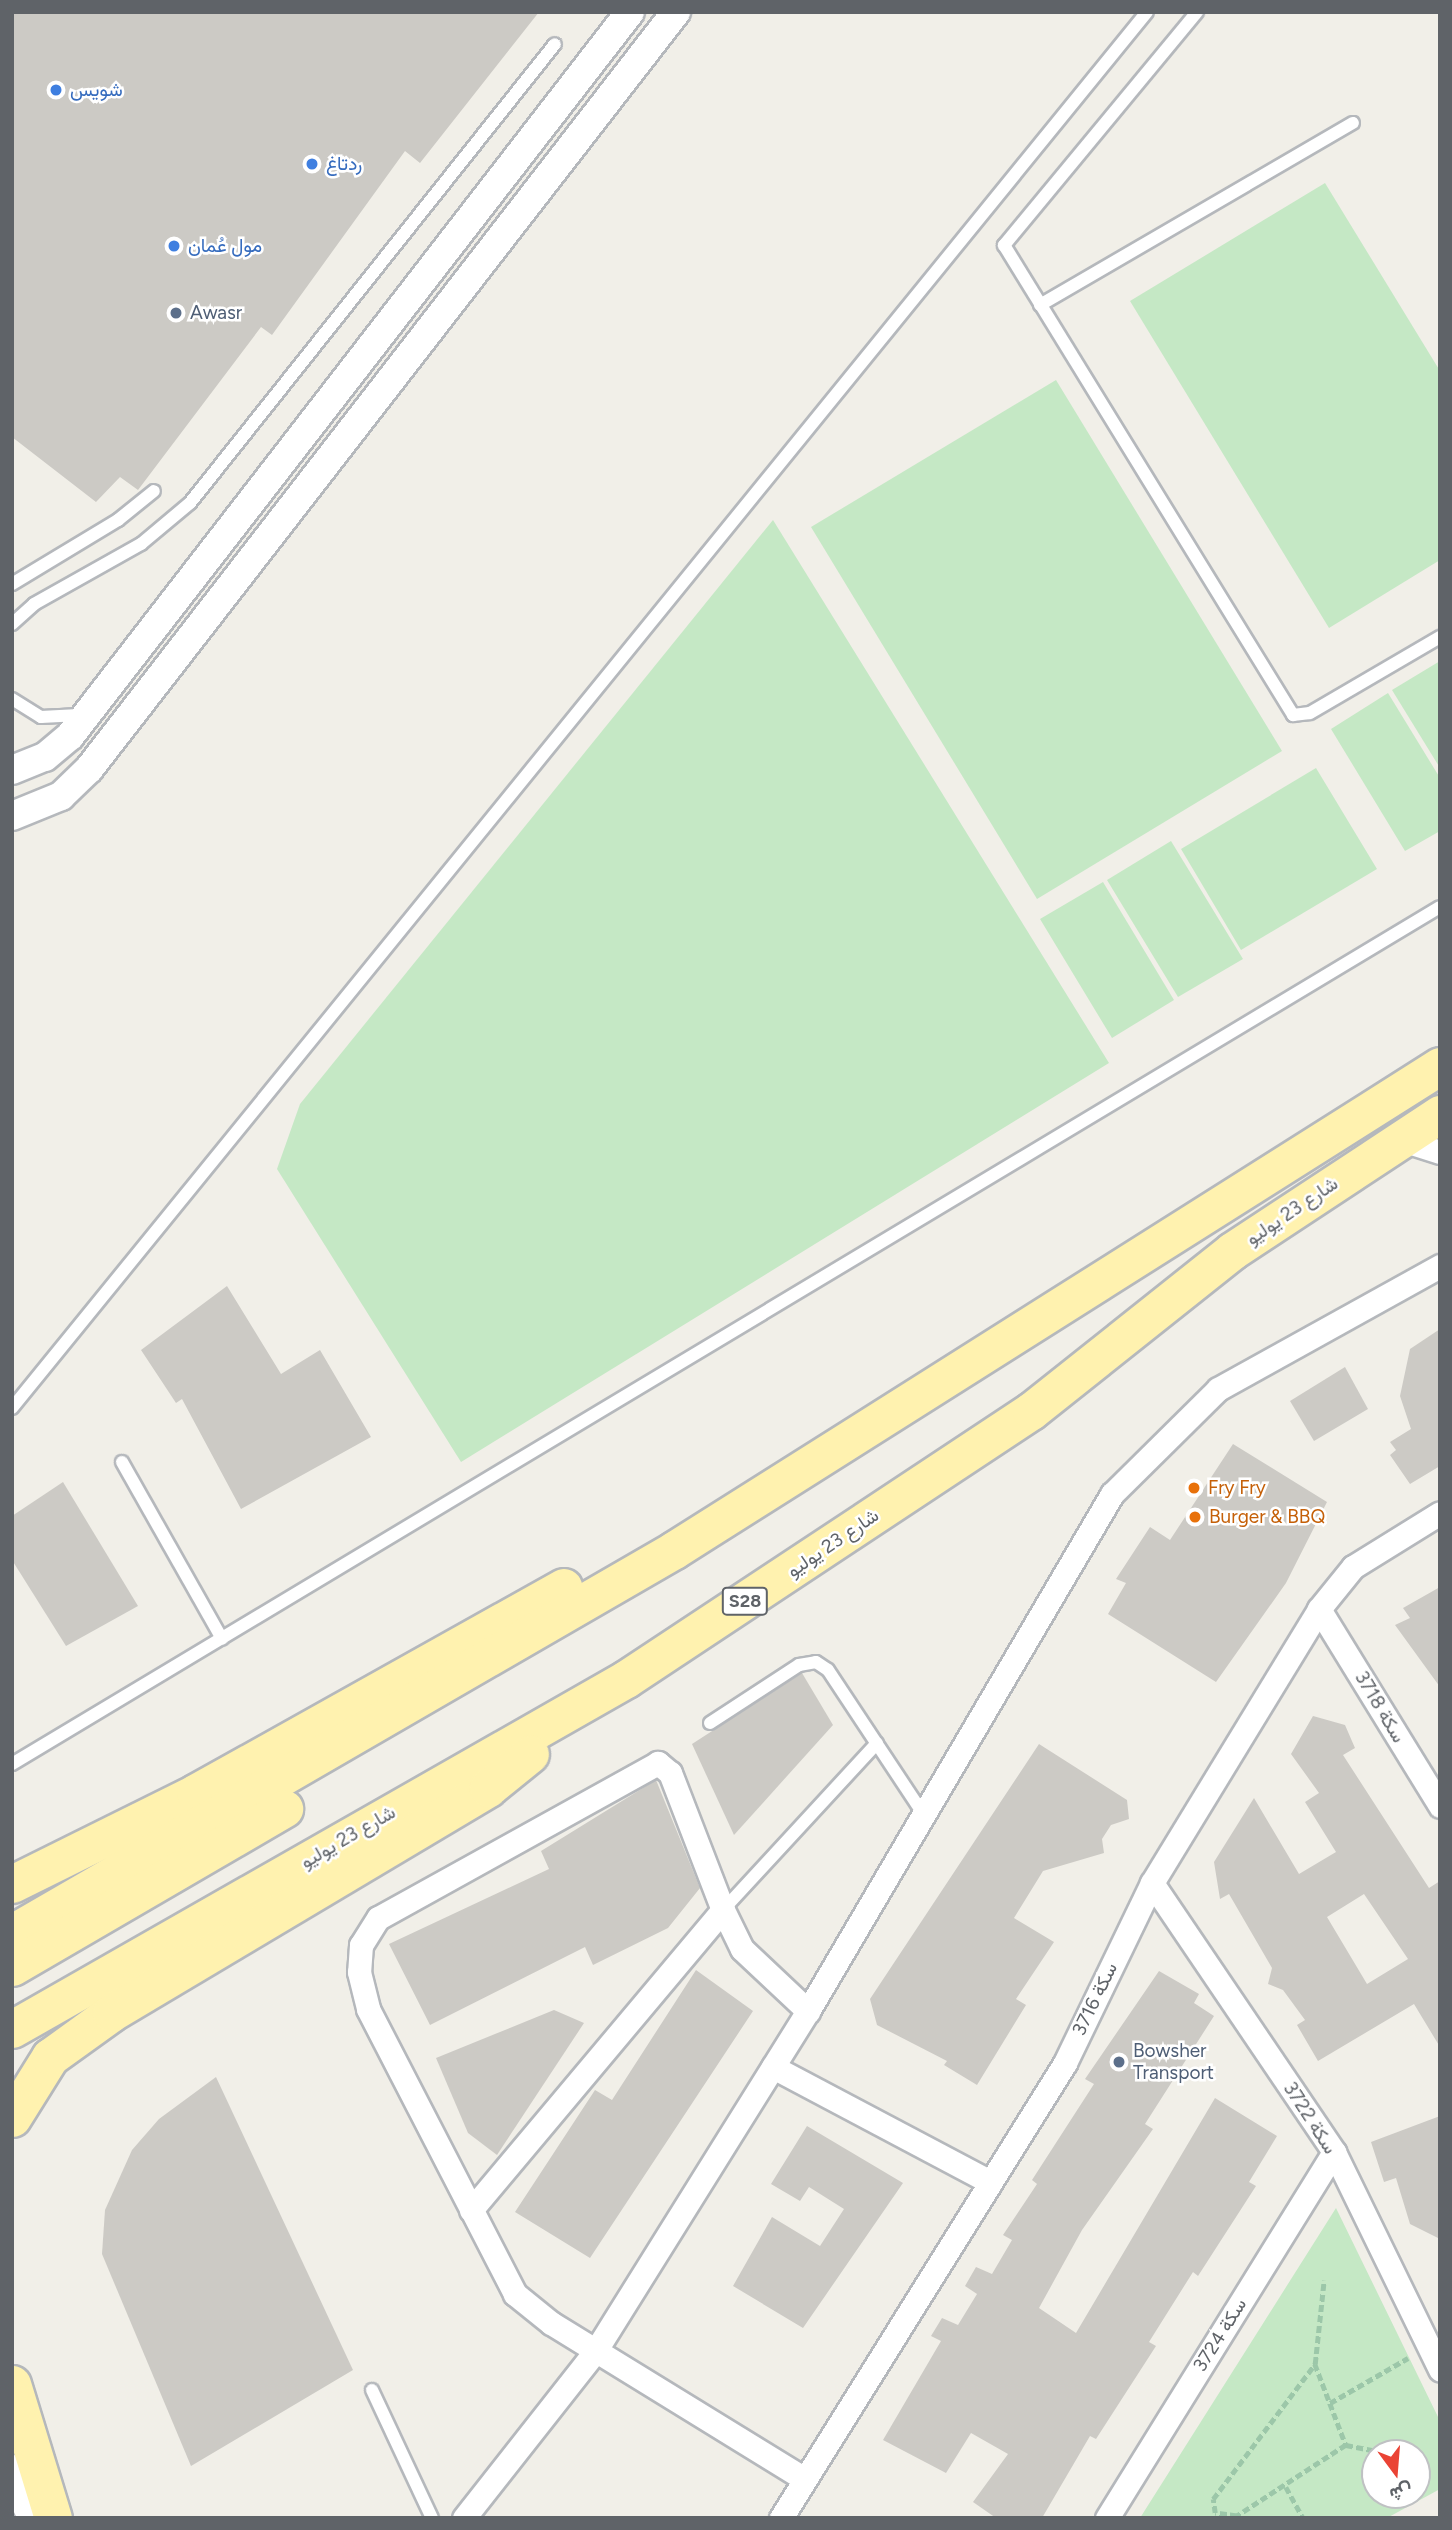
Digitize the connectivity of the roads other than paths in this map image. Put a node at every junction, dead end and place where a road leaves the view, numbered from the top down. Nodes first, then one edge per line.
1 (630, 12) edge
2 (676, 12) edge
3 (1147, 12) edge
4 (1197, 12) edge
5 (555, 44) dead end
6 (1353, 123) dead end
7 (1040, 305) junction
8 (154, 491) dead end
9 (12, 584) edge
10 (12, 624) edge
11 (1440, 636) edge
12 (12, 699) edge
13 (92, 708) junction
14 (12, 770) edge
15 (45, 806) junction
16 (12, 816) edge
17 (12, 831) edge
18 (1440, 907) edge
19 (1440, 1066) edge
20 (1440, 1114) edge
21 (1399, 1139) junction
22 (1440, 1152) edge
23 (1440, 1266) edge
24 (12, 1408) edge
25 (878, 1425) junction
26 (122, 1462) dead end
27 (1440, 1513) edge
28 (1319, 1609) junction
29 (222, 1639) junction
30 (626, 1679) junction
31 (710, 1723) dead end
32 (877, 1743) junction
33 (12, 1764) edge
34 (1440, 1806) edge
35 (922, 1812) junction
36 (1152, 1883) junction
37 (12, 1884) edge
38 (723, 1910) junction
39 (12, 1933) edge
40 (12, 1967) edge
41 (808, 2011) junction
42 (12, 2029) edge
43 (774, 2067) junction
44 (12, 2118) edge
45 (1334, 2152) junction
46 (990, 2182) junction
47 (471, 2210) junction
48 (596, 2350) junction
49 (1440, 2369) edge
50 (12, 2384) edge
51 (372, 2390) dead end
52 (12, 2471) edge
53 (805, 2479) junction
54 (35, 2518) edge
55 (53, 2518) edge
56 (432, 2518) edge
57 (464, 2518) edge
58 (781, 2518) edge
59 (1107, 2518) edge

1 - 13 street
2 - 15 street
3 - 24 lane
4 - 7 lane
5 - 10 lane
6 - 7 lane
7 - 11 lane
8 - 9 lane
12 - 13 lane
13 - 14 street
15 - 16 street
15 - 17 street
18 - 29 lane
19 - 25 main road
20 - 21 main road, شارع 23 يوليو / S28
21 - 22 street
21 - 30 main road, شارع 23 يوليو / S28
23 - 35 street
25 - 37 main road
25 - 39 main road
25 - 40 main road
26 - 29 lane
27 - 28 street, سكة 3716
28 - 34 street, سكة 3718
28 - 36 street, سكة 3716
29 - 33 lane
30 - 42 main road, شارع 23 يوليو / S28
30 - 44 main road
31 - 32 lane
32 - 35 lane
32 - 38 lane
35 - 41 street
36 - 45 street, سكة 3722
36 - 46 street, سكة 3716
38 - 41 street
38 - 47 street
38 - 47 street
41 - 43 street
43 - 46 street
43 - 48 street
45 - 49 street, سكة 3722
45 - 59 street, سكة 3724
46 - 53 street, سكة 3716
47 - 48 street
48 - 53 street
48 - 57 street
50 - 55 main road
51 - 56 lane
52 - 54 main road
53 - 58 street, سكة 3716

